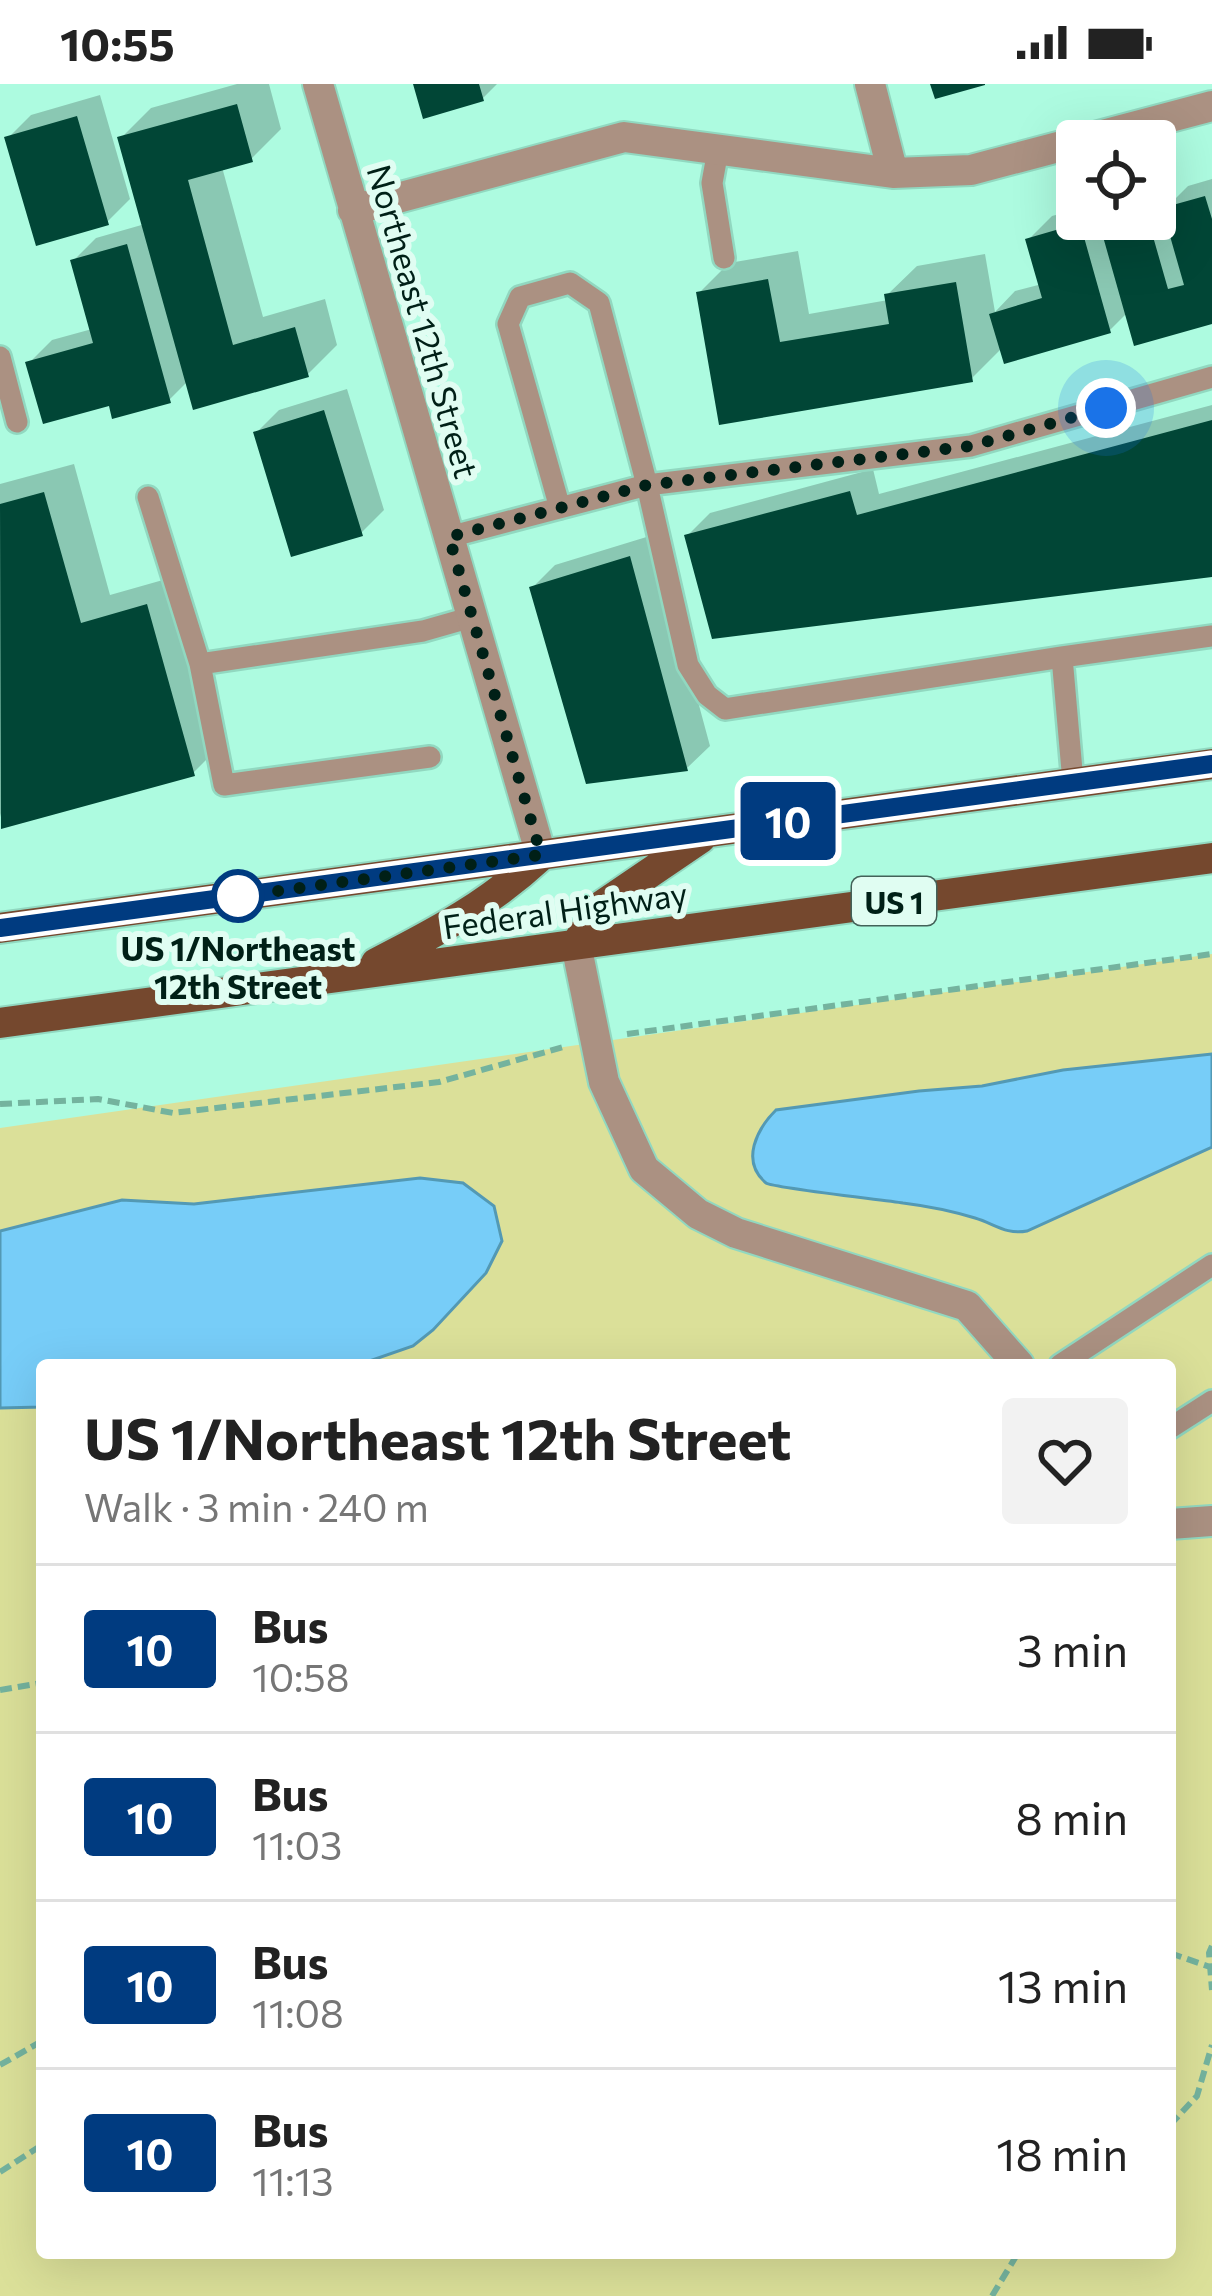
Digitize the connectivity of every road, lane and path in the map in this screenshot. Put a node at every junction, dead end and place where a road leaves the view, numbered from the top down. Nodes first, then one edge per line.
1 (318, 84) edge
2 (870, 84) edge
3 (1212, 106) edge
4 (1158, 120) edge
5 (1056, 147) edge
6 (718, 150) junction
7 (893, 173) junction
8 (353, 210) junction
9 (724, 258) dead end
10 (0, 357) edge
11 (1212, 377) edge
12 (17, 422) dead end
13 (647, 485) junction
14 (148, 497) dead end
15 (560, 508) junction
16 (449, 537) junction
17 (472, 617) junction
18 (1212, 636) edge
19 (1062, 657) junction
20 (200, 664) junction
21 (430, 758) dead end
22 (1212, 764) edge
23 (1073, 782) junction
24 (711, 832) junction
25 (541, 855) junction
26 (1212, 858) edge
27 (0, 927) edge
28 (576, 944) junction
29 (355, 974) junction
30 (0, 1023) edge
31 (1212, 1265) edge
32 (1014, 1359) edge
33 (1069, 1359) edge
34 (1212, 1401) edge
35 (1176, 1424) edge
36 (1212, 1521) edge
37 (1176, 1524) edge
38 (36, 1684) edge
39 (0, 1690) edge
40 (1212, 1946) edge
41 (1176, 1955) edge
42 (1210, 1967) edge
43 (1212, 1990) edge
44 (36, 2044) edge
45 (1212, 2044) edge
46 (0, 2065) edge
47 (1176, 2119) edge
48 (36, 2149) edge
49 (0, 2172) edge
50 (1014, 2259) edge
51 (992, 2296) edge

1 - 8 street, Northeast 12th Street
2 - 7 street
3 - 4 street
5 - 7 street
6 - 7 street
6 - 8 street
6 - 9 lane
8 - 16 street, Northeast 12th Street
10 - 12 lane
11 - 13 lane
13 - 15 lane
13 - 15 lane
13 - 19 lane
14 - 20 lane
15 - 16 lane
16 - 17 street, Northeast 12th Street
17 - 20 lane
17 - 25 street, Northeast 12th Street
18 - 19 lane
19 - 23 lane
20 - 21 lane
22 - 23 main road, Federal Highway
23 - 24 main road, Federal Highway
24 - 25 main road, Federal Highway
24 - 28 main road
25 - 27 main road, Federal Highway
25 - 29 main road
26 - 28 main road, Federal Highway / US 1
28 - 29 main road, Federal Highway / US 1
28 - 32 street
29 - 30 main road, Federal Highway / US 1
31 - 33 lane
34 - 35 lane
36 - 37 street
38 - 39 path
40 - 42 path
41 - 42 path
42 - 43 path
44 - 46 path
45 - 47 path
48 - 49 path
50 - 51 path

